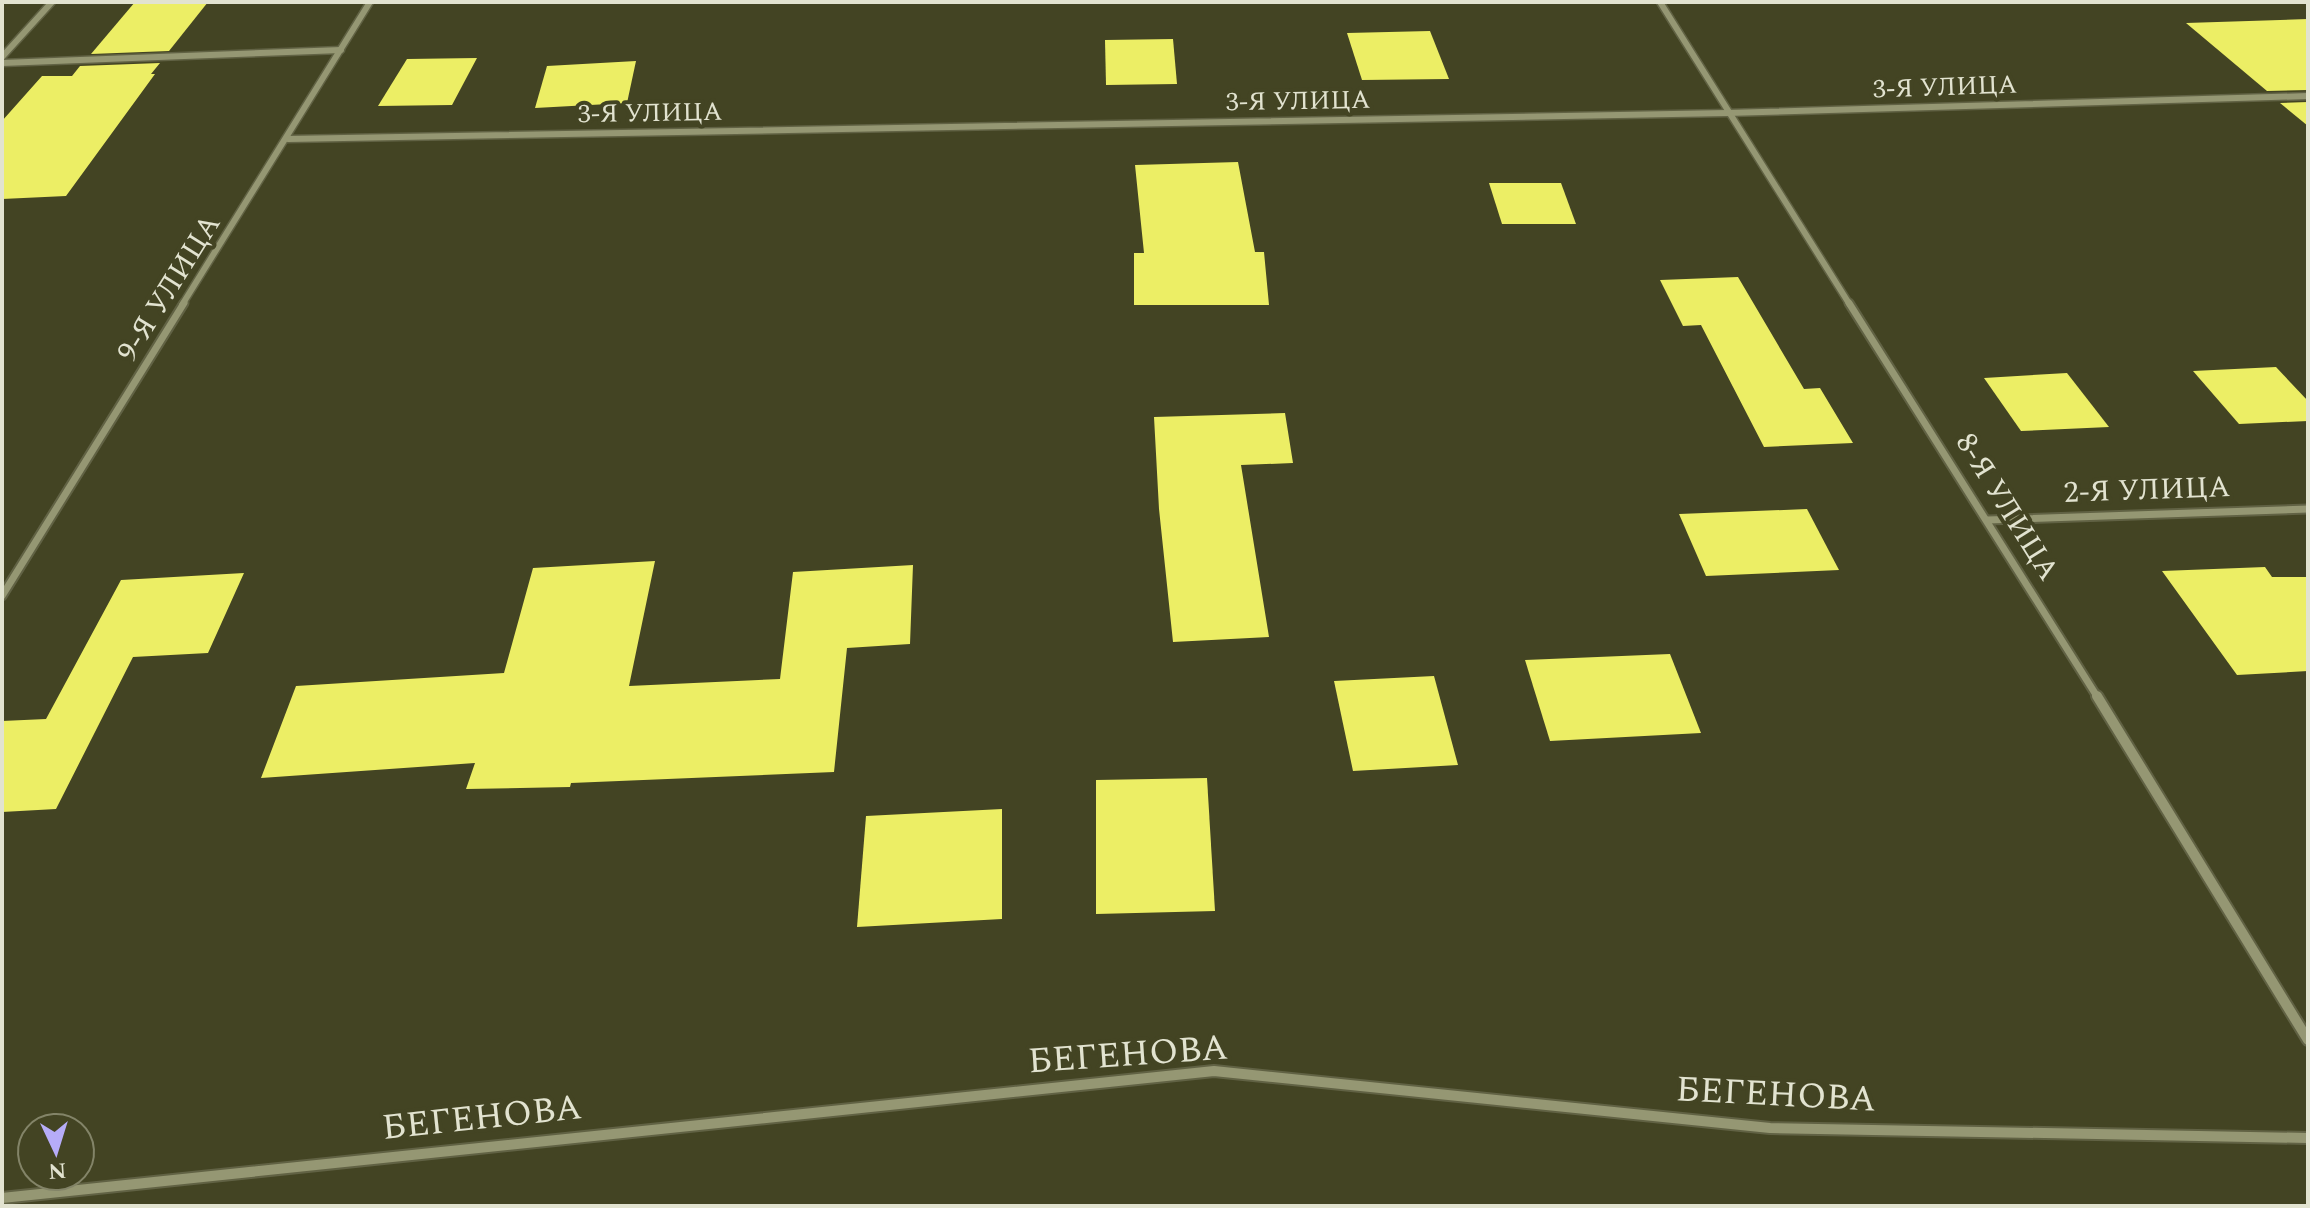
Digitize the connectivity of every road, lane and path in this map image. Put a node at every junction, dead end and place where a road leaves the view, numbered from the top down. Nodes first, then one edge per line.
1 (52, 2) edge
2 (370, 2) edge
3 (1660, 2) edge
4 (341, 50) junction
5 (2, 57) edge
6 (2, 63) edge
7 (2308, 96) edge
8 (1727, 113) junction
9 (288, 139) junction
10 (2308, 509) edge
11 (1988, 520) junction
12 (2, 596) edge
13 (2308, 1040) edge
14 (2308, 1138) edge
15 (2, 1198) edge

1 - 5 street
2 - 4 street, 9-Я УЛИЦА
3 - 8 street, 8-Я УЛИЦА
4 - 6 street
4 - 9 street, 9-Я УЛИЦА
7 - 8 street, 3-Я УЛИЦА
8 - 9 street, 3-Я УЛИЦА
8 - 11 street, 8-Я УЛИЦА
9 - 12 street, 9-Я УЛИЦА
10 - 11 street, 2-Я УЛИЦА
11 - 13 street, 8-Я УЛИЦА
14 - 15 street, БЕГЕНОВА

